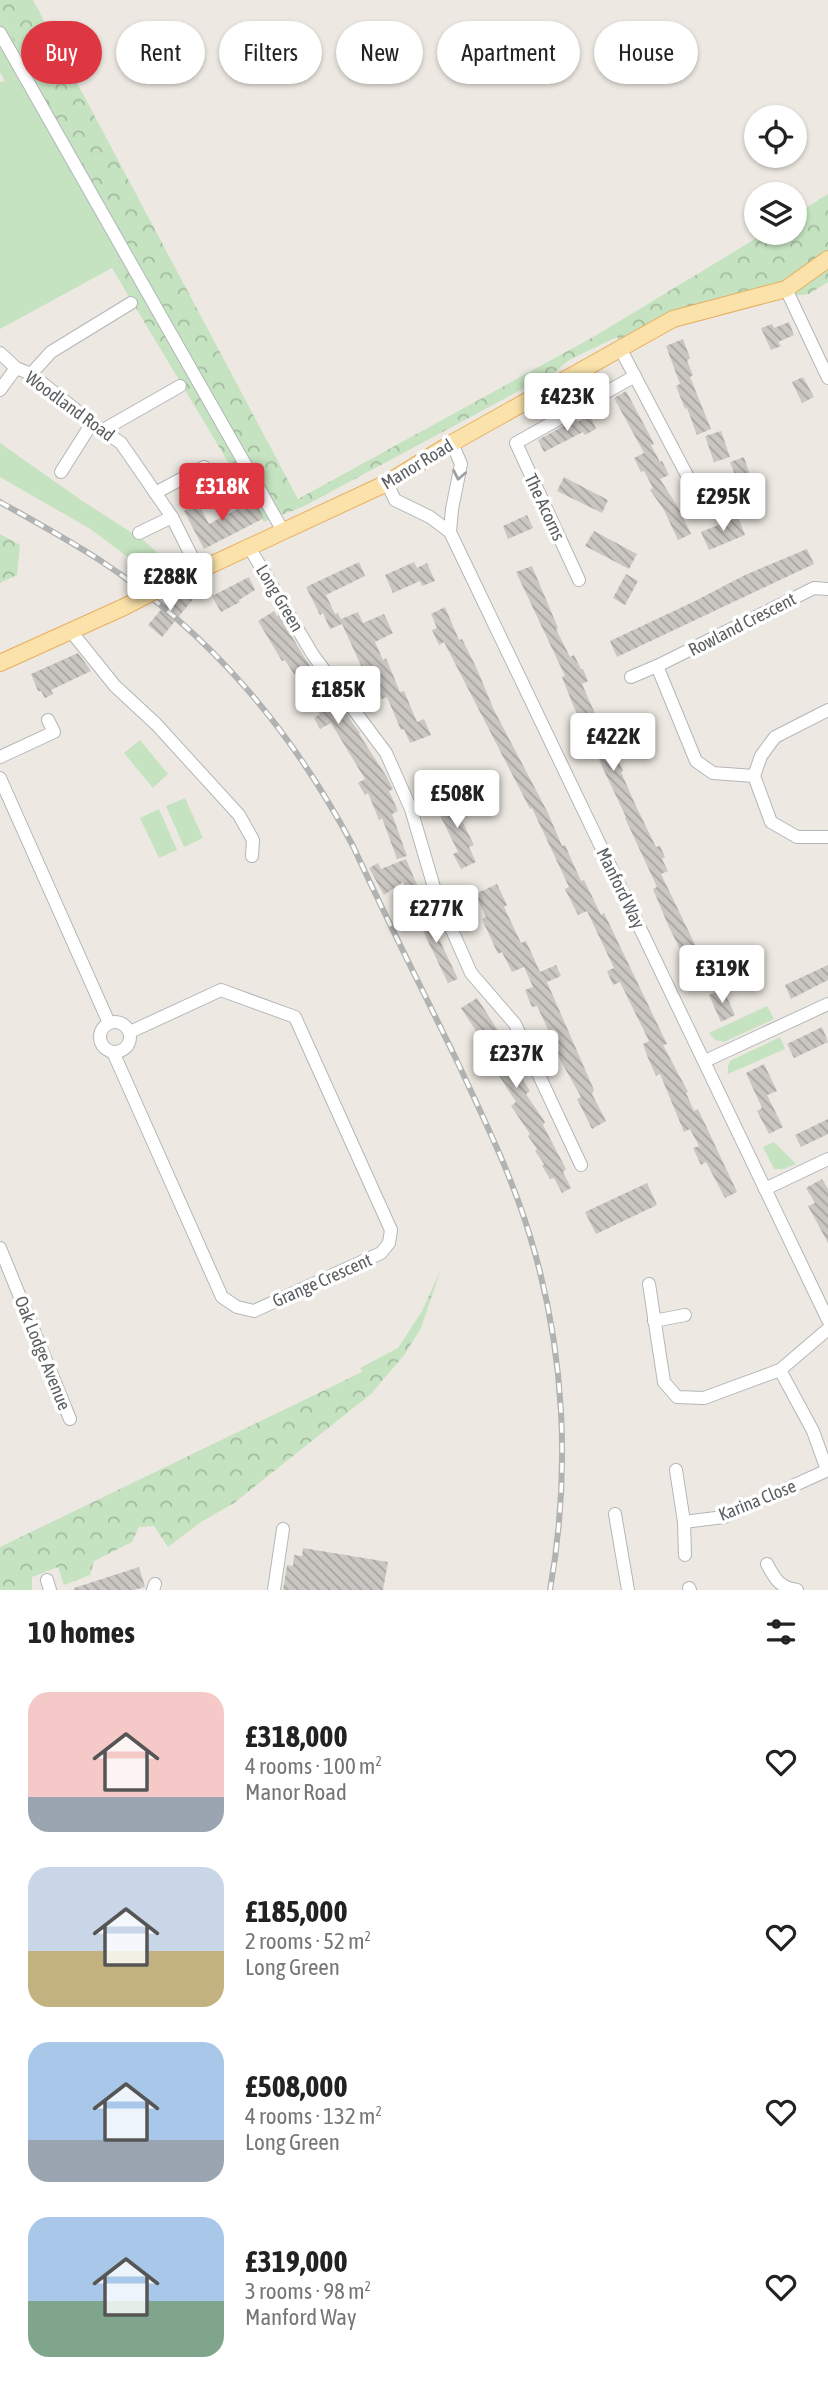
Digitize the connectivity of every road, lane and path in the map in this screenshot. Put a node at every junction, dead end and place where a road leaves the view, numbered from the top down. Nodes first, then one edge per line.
1 (0, 33) edge
2 (828, 259) edge
3 (786, 289) junction
4 (131, 303) dead end
5 (620, 348) junction
6 (0, 353) edge
7 (16, 368) junction
8 (31, 374) junction
9 (635, 376) junction
10 (828, 378) edge
11 (180, 386) dead end
12 (0, 390) edge
13 (98, 427) junction
14 (452, 443) junction
15 (204, 467) dead end
16 (61, 472) dead end
17 (387, 483) junction
18 (155, 493) junction
19 (701, 502) dead end
20 (172, 517) junction
21 (283, 531) junction
22 (450, 532) junction
23 (139, 533) dead end
24 (249, 547) junction
25 (199, 571) junction
26 (579, 580) dead end
27 (828, 589) edge
28 (70, 630) junction
29 (0, 663) edge
30 (657, 666) junction
31 (631, 677) dead end
32 (828, 709) edge
33 (48, 720) dead end
34 (0, 757) edge
35 (754, 776) junction
36 (0, 778) edge
37 (828, 837) edge
38 (252, 856) dead end
39 (828, 1004) edge
40 (109, 1023) junction
41 (130, 1032) junction
42 (113, 1052) junction
43 (705, 1061) junction
44 (828, 1159) edge
45 (581, 1166) dead end
46 (765, 1189) junction
47 (0, 1248) edge
48 (649, 1284) dead end
49 (685, 1315) dead end
50 (828, 1320) edge
51 (654, 1321) junction
52 (828, 1329) edge
53 (780, 1370) junction
54 (70, 1419) dead end
55 (676, 1470) dead end
56 (828, 1470) edge
57 (615, 1514) dead end
58 (684, 1522) junction
59 (283, 1529) dead end
60 (685, 1555) dead end
61 (767, 1564) dead end
62 (274, 1590) edge
63 (628, 1590) edge
64 (797, 1590) edge

1 - 21 street
2 - 3 main road, Manor Road
3 - 5 main road, Manor Road
3 - 10 street
4 - 8 street
5 - 9 street
5 - 14 main road, Manor Road
6 - 7 street, Woodland Road
7 - 8 street, Woodland Road
7 - 12 street
8 - 13 street, Woodland Road
9 - 19 street
9 - 26 street, The Acorns
11 - 13 street
13 - 16 street
13 - 18 street, Woodland Road
14 - 17 main road, Manor Road
14 -> 22 street
15 - 18 street
17 - 21 main road, Manor Road
17 - 22 street
18 - 20 street, Woodland Road
20 - 23 street
20 - 25 street, Woodland Road
21 - 24 main road, Manor Road
22 - 43 street, Manford Way
24 - 25 main road, Manor Road
24 - 45 street, Long Green
25 - 28 main road, Manor Road, bridge
27 - 30 street, Rowland Crescent
28 - 29 main road, Manor Road
28 - 38 street
30 - 31 street, Rowland Crescent
30 - 35 street
32 - 35 street
33 - 34 street
35 - 37 street
36 - 40 street, Grange Crescent
39 - 43 street
40 - 41 street
40 - 42 street, Grange Crescent
41 - 42 street, Grange Crescent
41 - 42 street, Grange Crescent
43 - 46 street, Manford Way
44 - 46 street
46 - 50 street, Manford Way
47 - 54 street, Oak Lodge Avenue
48 - 51 street
49 - 51 street
51 - 53 street
52 - 53 street
53 - 56 street, Karina Close
55 - 58 street
56 - 58 street, Karina Close
57 - 63 street
58 - 60 street
59 - 62 street
61 - 64 street

